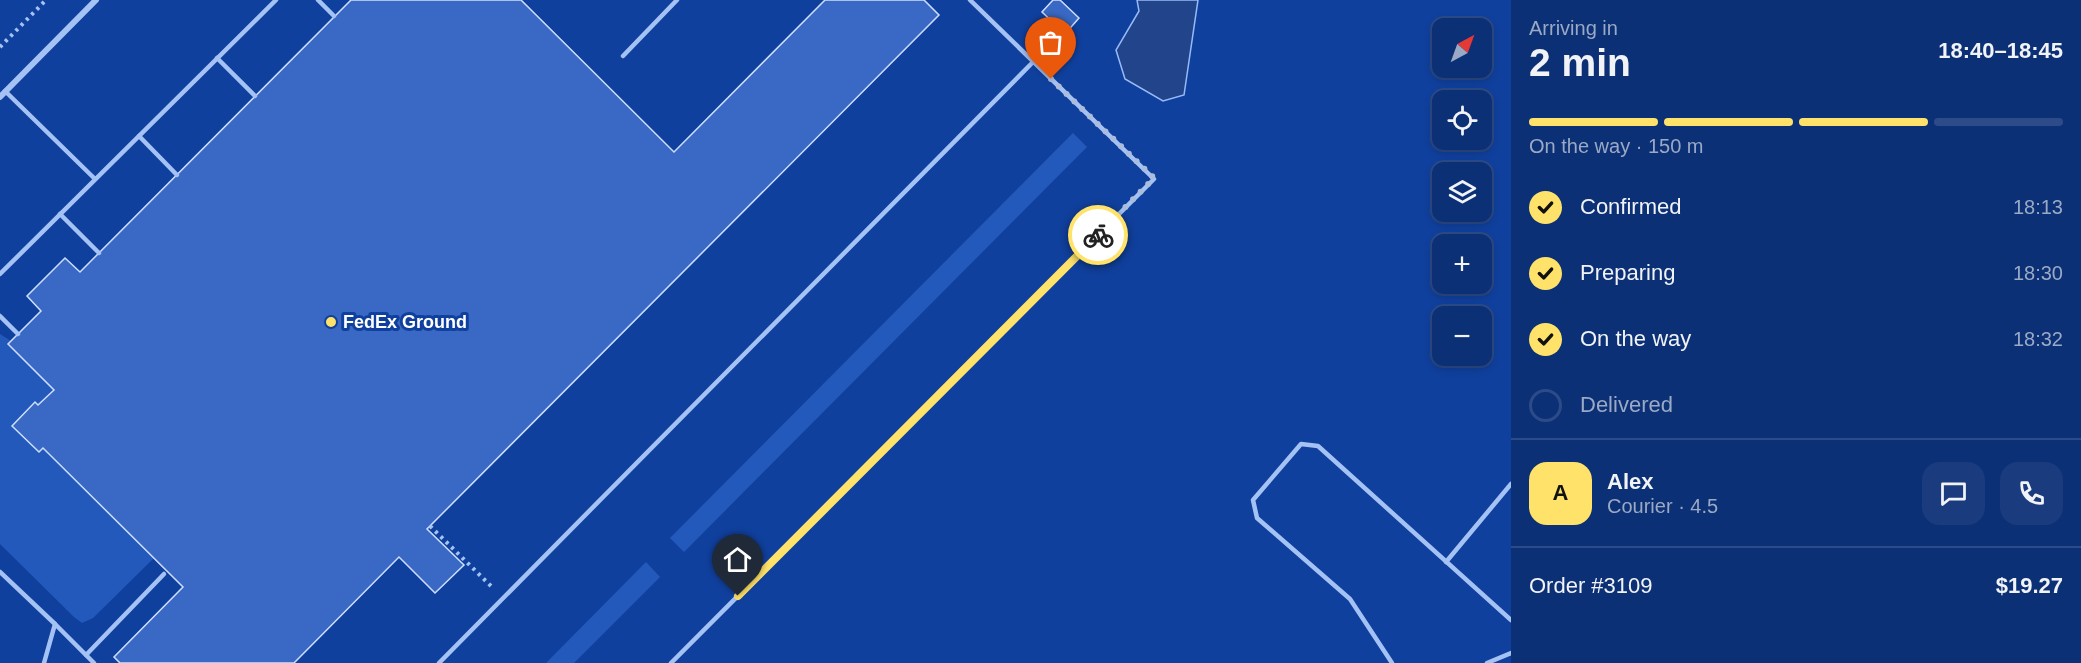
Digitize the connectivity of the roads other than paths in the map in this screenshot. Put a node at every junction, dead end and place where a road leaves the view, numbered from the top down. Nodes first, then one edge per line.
1 (96, 0) edge
2 (276, 0) edge
3 (318, 0) edge
4 (677, 0) edge
5 (970, 0) edge
6 (334, 16) dead end
7 (623, 56) dead end
8 (217, 58) junction
9 (1034, 62) junction
10 (3, 94) edge
11 (255, 96) dead end
12 (139, 136) junction
13 (177, 175) dead end
14 (95, 179) junction
15 (60, 214) junction
16 (99, 253) dead end
17 (0, 274) edge
18 (0, 315) edge
19 (18, 334) dead end
20 (1511, 484) edge
21 (1446, 562) junction
22 (0, 572) edge
23 (164, 574) dead end
24 (1511, 620) edge
25 (55, 624) junction
26 (1511, 653) edge
27 (86, 655) junction
28 (44, 663) edge
29 (94, 663) edge
30 (439, 663) edge
31 (671, 663) edge
32 (1392, 663) edge
33 (1487, 663) edge

1 - 10 street
2 - 8 lane
3 - 6 lane
4 - 7 lane
5 - 9 lane
8 - 11 lane
8 - 12 lane
9 - 30 lane
9 - 31 lane
10 - 14 lane
12 - 13 lane
12 - 14 lane
14 - 15 lane
15 - 16 lane
15 - 17 lane
18 - 19 lane
20 - 21 lane
21 - 24 lane
21 - 32 lane
22 - 25 lane
23 - 27 lane
25 - 27 lane
25 - 28 lane
26 - 33 lane
27 - 29 lane

